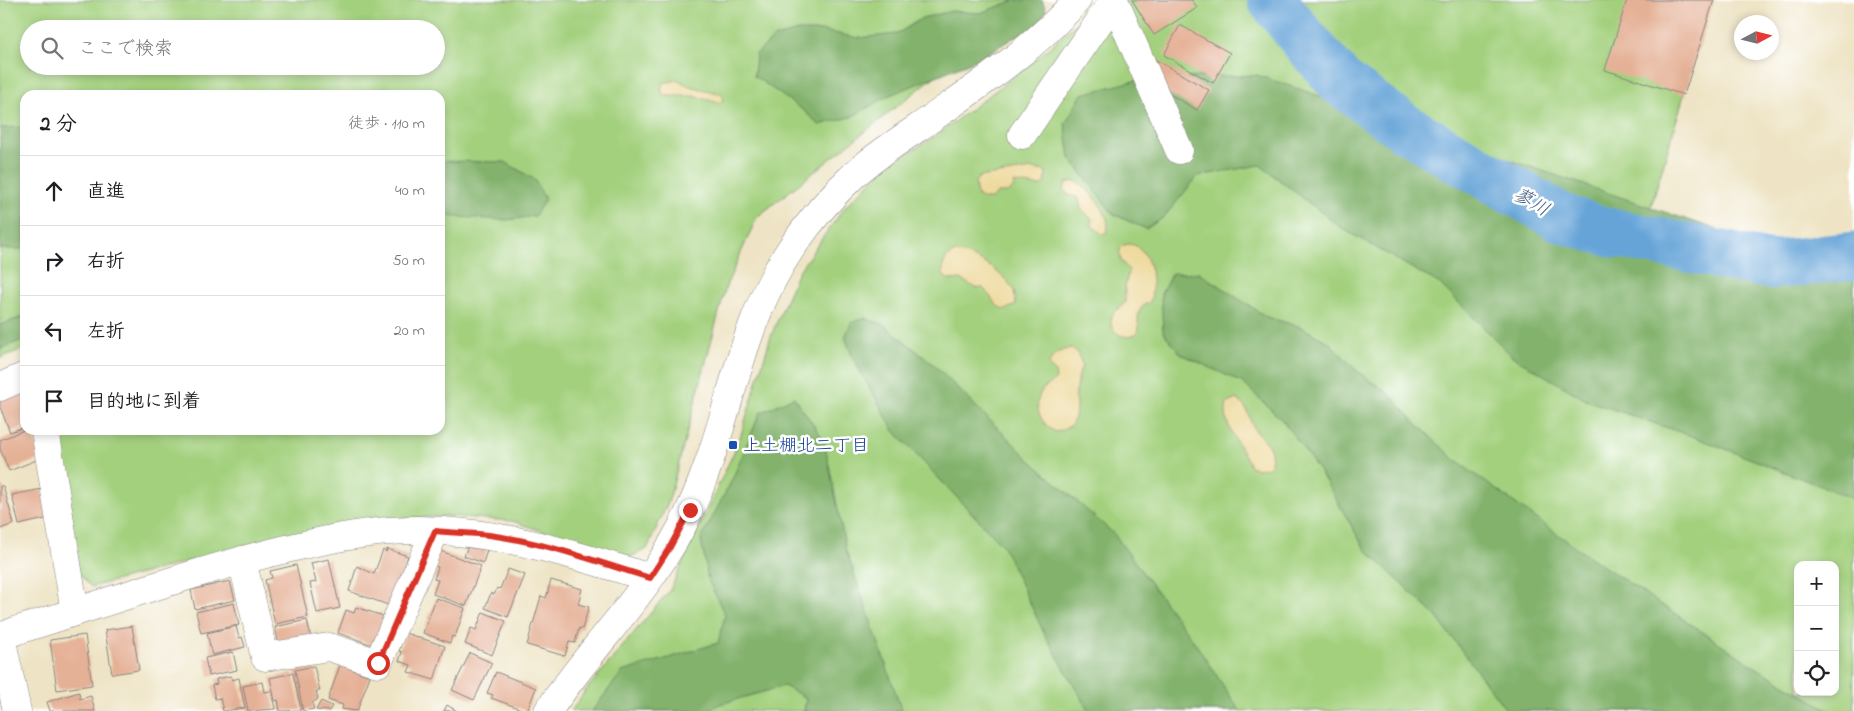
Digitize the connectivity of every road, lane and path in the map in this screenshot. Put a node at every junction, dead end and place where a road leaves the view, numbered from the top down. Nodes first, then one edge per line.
1 (1077, 0) edge
2 (1114, 0) edge
3 (1022, 135) dead end
4 (1180, 150) dead end
5 (20, 378) edge
6 (0, 387) edge
7 (46, 435) edge
8 (435, 531) junction
9 (242, 560) junction
10 (650, 578) junction
11 (75, 612) junction
12 (0, 637) edge
13 (17, 711) edge
14 (548, 711) edge

1 - 10 street
2 - 3 street
2 - 4 street
5 - 6 street
7 - 11 street
8 - 9 street
8 - 9 street
8 - 10 street
9 - 11 street
10 - 14 street
11 - 12 street
12 - 13 street

